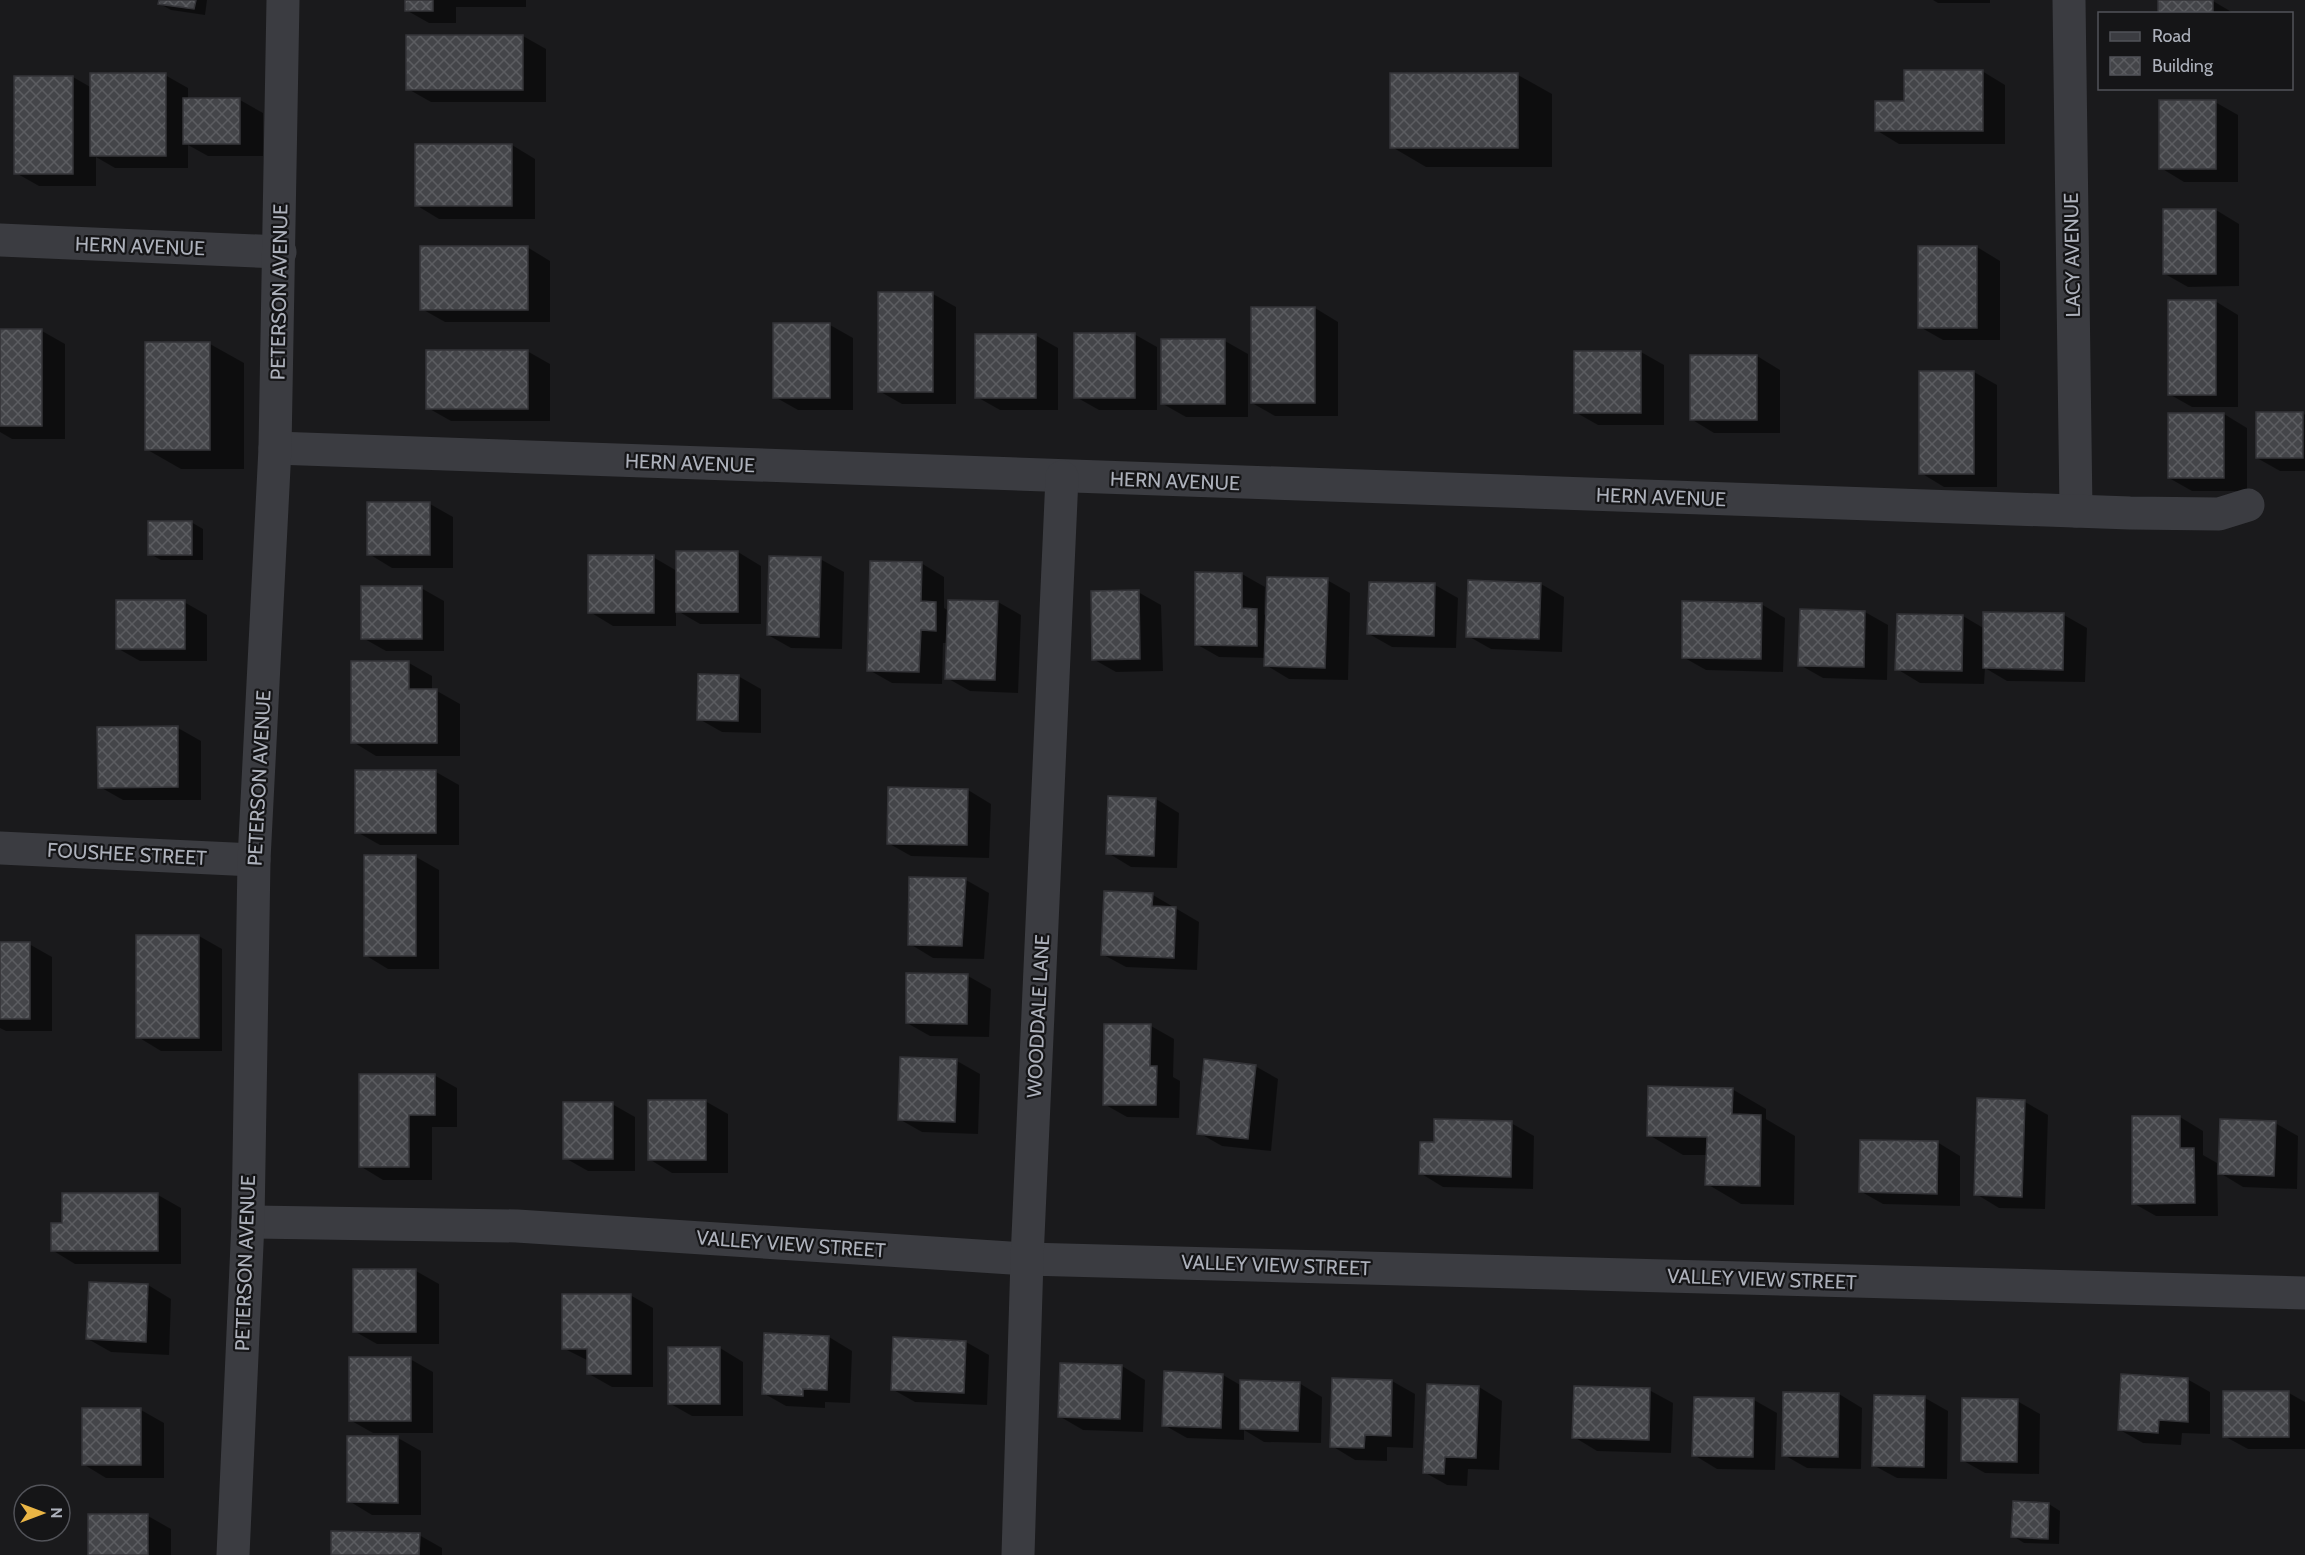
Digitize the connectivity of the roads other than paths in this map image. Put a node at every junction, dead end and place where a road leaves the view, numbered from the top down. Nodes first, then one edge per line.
1 (283, 0) edge
2 (2069, 0) edge
3 (0, 240) edge
4 (280, 252) junction
5 (275, 448) junction
6 (1062, 477) junction
7 (2248, 506) dead end
8 (2076, 511) junction
9 (0, 848) edge
10 (254, 860) junction
11 (248, 1222) junction
12 (1027, 1259) junction
13 (2305, 1293) edge
14 (233, 1555) edge
15 (1018, 1555) edge

1 - 4 street, PETERSON AVENUE
2 - 8 street, LACY AVENUE
3 - 4 street, HERN AVENUE
4 - 5 street, PETERSON AVENUE
5 - 6 street, HERN AVENUE
5 - 10 street, PETERSON AVENUE
6 - 8 street, HERN AVENUE
6 - 12 street, WOODDALE LANE
7 - 8 street, HERN AVENUE
9 - 10 street, FOUSHEE STREET
10 - 11 street, PETERSON AVENUE
11 - 12 street, VALLEY VIEW STREET
11 - 14 street, PETERSON AVENUE
12 - 13 street, VALLEY VIEW STREET
12 - 15 street, WOODDALE LANE

